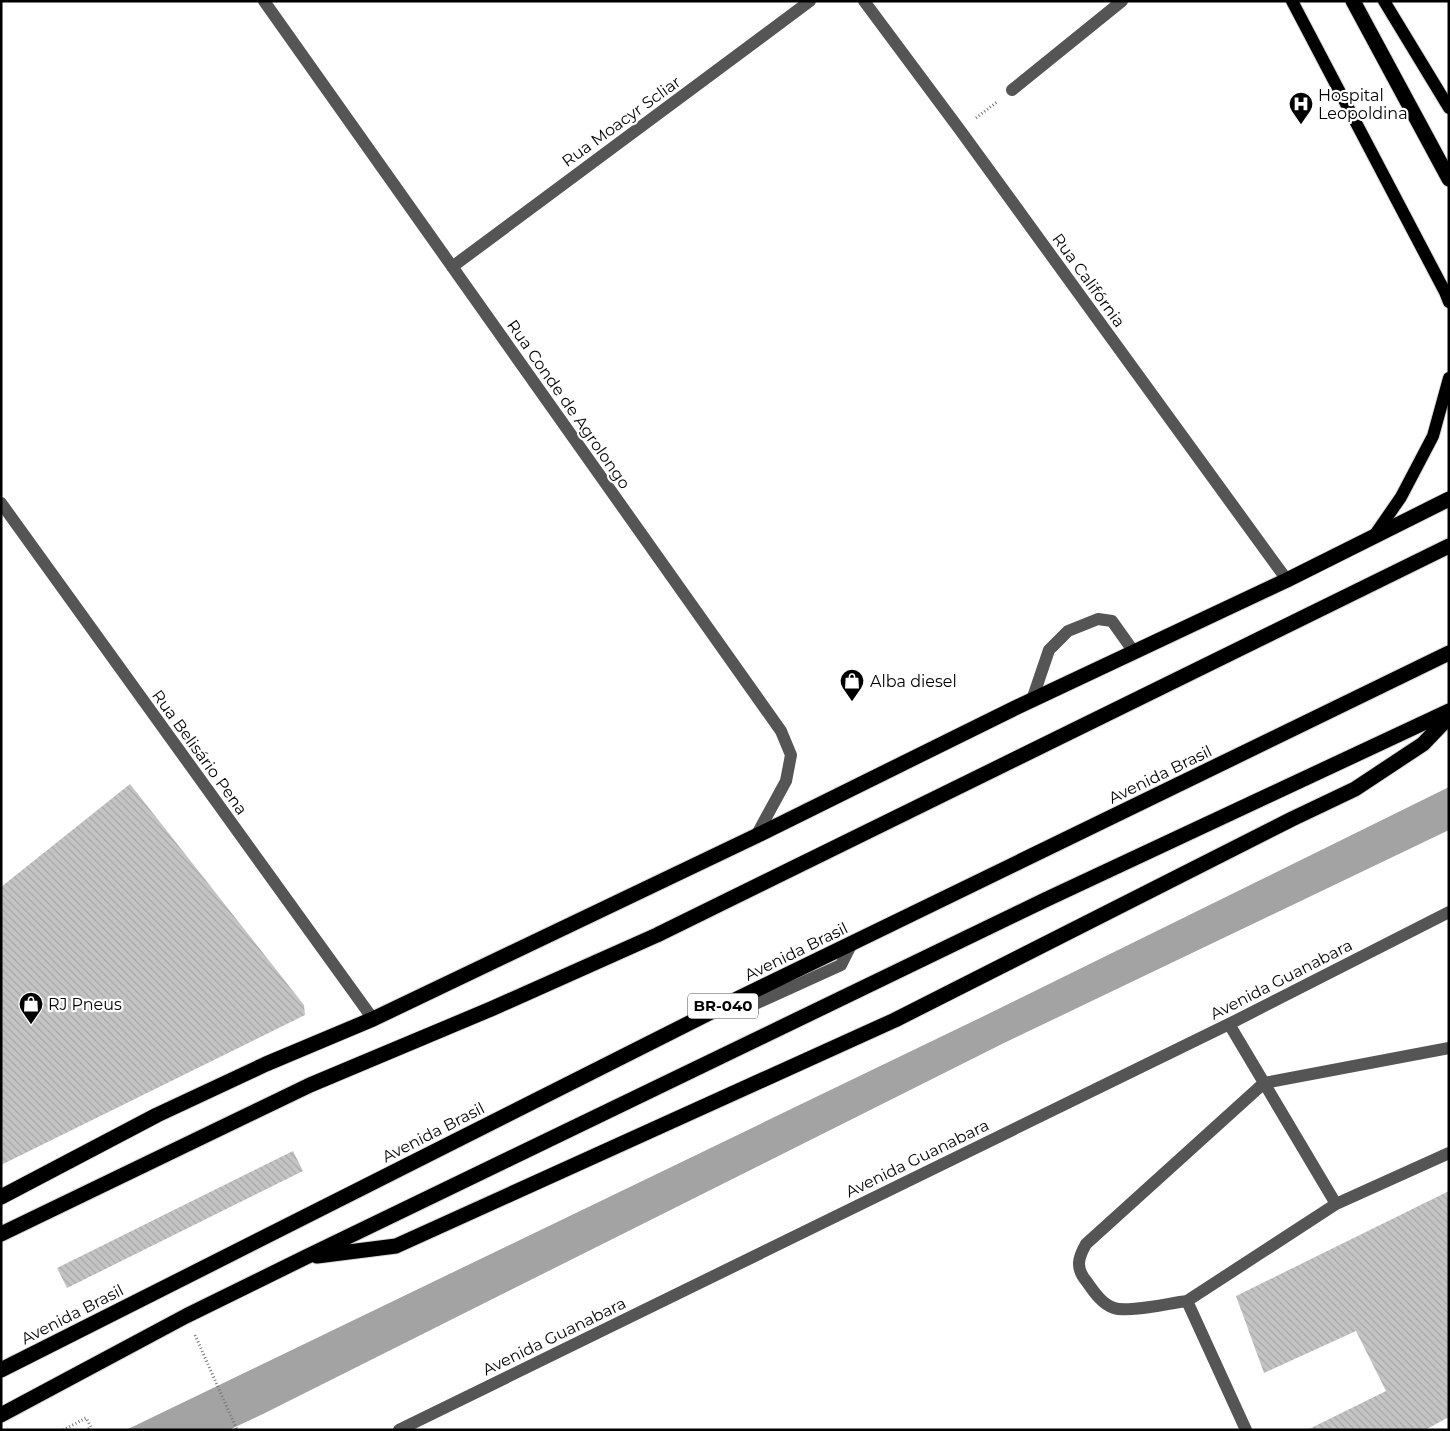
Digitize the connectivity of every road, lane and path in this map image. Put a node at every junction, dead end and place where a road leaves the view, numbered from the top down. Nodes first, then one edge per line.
1 (264, 1) edge
2 (810, 1) edge
3 (864, 1) edge
4 (1122, 1) edge
5 (1292, 1) edge
6 (1353, 1) edge
7 (1384, 1) edge
8 (1012, 90) joint
9 (1449, 108) edge
10 (960, 130) junction
11 (1449, 180) edge
12 (452, 266) junction
13 (1449, 302) edge
14 (1449, 378) edge
15 (1449, 499) edge
16 (1, 504) edge
17 (1374, 536) junction
18 (1449, 546) edge
19 (1287, 580) junction
20 (1134, 652) junction
21 (1449, 653) edge
22 (1032, 700) junction
23 (1449, 711) edge
24 (1449, 717) edge
25 (756, 836) junction
26 (1449, 912) edge
27 (373, 1019) junction
28 (1229, 1024) junction
29 (1449, 1048) edge
30 (1264, 1083) junction
31 (1449, 1153) edge
32 (1, 1197) edge
33 (1336, 1204) junction
34 (1, 1234) edge
35 (306, 1257) junction
36 (1187, 1301) junction
37 (186, 1316) junction
38 (1, 1370) edge
39 (1, 1415) edge
40 (63, 1430) edge
41 (86, 1430) edge
42 (237, 1430) edge
43 (399, 1430) edge
44 (1246, 1430) edge

1 - 12 street, Rua Conde de Agrolongo
2 - 12 street, Rua Moacyr Scliar
3 - 10 street, Rua Califórnia
4 - 8 street
5 - 13 main road
6 - 11 highway
7 - 9 main road
8 - 10 path
10 - 19 street, Rua Califórnia
12 - 25 street, Rua Conde de Agrolongo
14 - 17 main road
15 - 17 highway
16 - 27 street, Rua Belisário Pena
17 - 19 highway
18 - 34 highway
19 - 20 highway
20 - 22 highway
20 - 22 street
21 - 38 highway, Avenida Brasil / BR-040
22 - 25 highway
23 - 35 highway
24 - 35 highway
25 - 27 highway
26 - 28 street, Avenida Guanabara
27 - 32 highway
28 - 30 street
28 - 43 street, Avenida Guanabara
29 - 30 street
30 - 33 street
30 - 36 street
31 - 33 street
33 - 36 street
35 - 37 highway
36 - 44 street
37 - 39 highway
37 - 42 path
40 - 41 path

